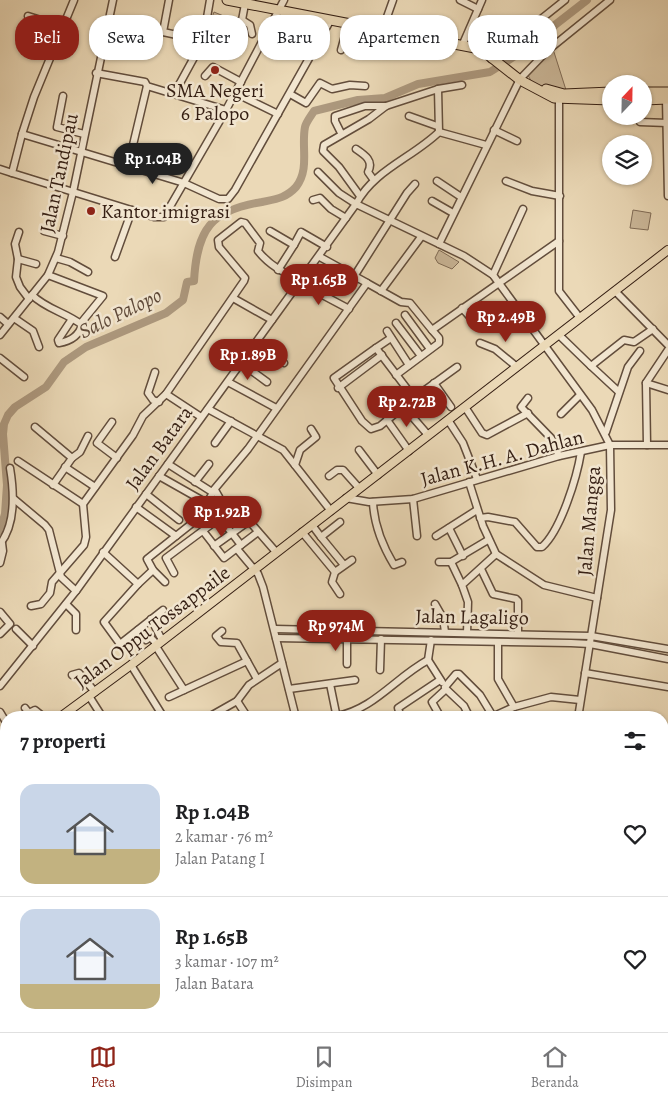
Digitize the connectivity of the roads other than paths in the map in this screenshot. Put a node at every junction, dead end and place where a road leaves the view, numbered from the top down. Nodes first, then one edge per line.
1 (74, 0) edge
2 (113, 0) edge
3 (169, 0) edge
4 (210, 0) edge
5 (227, 0) edge
6 (284, 0) edge
7 (393, 0) edge
8 (460, 0) edge
9 (482, 0) edge
10 (564, 0) edge
11 (610, 0) edge
12 (246, 4) junction
13 (478, 9) junction
14 (279, 11) junction
15 (68, 15) edge
16 (243, 15) edge
17 (299, 15) edge
18 (388, 15) edge
19 (546, 15) edge
20 (330, 21) edge
21 (340, 23) edge
22 (248, 24) edge
23 (173, 34) edge
24 (252, 34) dead end
25 (458, 45) edge
26 (462, 46) junction
27 (468, 47) edge
28 (50, 60) edge
29 (309, 60) edge
30 (493, 60) edge
31 (96, 73) junction
32 (205, 76) dead end
33 (520, 80) junction
34 (241, 82) junction
35 (462, 85) dead end
36 (529, 85) junction
37 (147, 86) junction
38 (365, 86) dead end
39 (438, 89) junction
40 (235, 93) junction
41 (174, 94) junction
42 (290, 94) junction
43 (602, 94) edge
44 (63, 96) dead end
45 (594, 96) junction
46 (652, 96) edge
47 (667, 97) edge
48 (602, 98) edge
49 (560, 100) junction
50 (386, 106) junction
51 (226, 110) junction
52 (278, 114) junction
53 (409, 116) dead end
54 (652, 122) edge
55 (666, 123) junction
56 (438, 129) junction
57 (494, 130) junction
58 (341, 133) junction
59 (22, 134) junction
60 (84, 134) junction
61 (517, 141) dead end
62 (486, 145) junction
63 (356, 149) dead end
64 (80, 153) junction
65 (128, 166) junction
66 (0, 169) edge
67 (318, 172) dead end
68 (12, 173) junction
69 (373, 179) junction
70 (437, 181) dead end
71 (506, 181) dead end
72 (184, 183) junction
73 (415, 184) dead end
74 (73, 192) junction
75 (360, 196) junction
76 (560, 196) junction
77 (668, 196) edge
78 (461, 197) junction
79 (312, 200) dead end
80 (432, 201) dead end
81 (356, 204) junction
82 (524, 209) dead end
83 (132, 210) junction
84 (453, 213) junction
85 (346, 218) junction
86 (390, 221) junction
87 (44, 230) dead end
88 (270, 231) dead end
89 (19, 232) dead end
90 (63, 236) junction
91 (422, 237) junction
92 (559, 241) junction
93 (439, 244) junction
94 (294, 245) junction
95 (327, 247) junction
96 (668, 250) edge
97 (320, 256) junction
98 (115, 257) dead end
99 (56, 258) junction
100 (18, 259) junction
101 (36, 264) dead end
102 (278, 270) junction
103 (88, 272) dead end
104 (48, 275) junction
105 (355, 275) junction
106 (493, 275) junction
107 (499, 281) junction
108 (301, 282) junction
109 (367, 283) junction
110 (381, 291) junction
111 (615, 291) junction
112 (31, 297) junction
113 (233, 298) junction
114 (462, 308) junction
115 (349, 309) junction
116 (405, 315) dead end
117 (0, 317) edge
118 (14, 318) junction
119 (580, 318) junction
120 (72, 319) junction
121 (272, 320) junction
122 (81, 323) junction
123 (396, 323) dead end
124 (8, 324) junction
125 (479, 327) dead end
126 (653, 329) junction
127 (432, 330) junction
128 (387, 331) dead end
129 (0, 335) edge
130 (559, 335) junction
131 (391, 338) junction
132 (480, 343) dead end
133 (255, 345) junction
134 (668, 345) edge
135 (545, 346) junction
136 (39, 347) dead end
137 (376, 348) junction
138 (430, 349) junction
139 (668, 350) edge
140 (640, 351) dead end
141 (382, 355) junction
142 (421, 356) junction
143 (0, 358) edge
144 (241, 363) junction
145 (284, 363) dead end
146 (409, 365) junction
147 (591, 366) junction
148 (457, 367) dead end
149 (517, 368) junction
150 (155, 372) dead end
151 (396, 375) junction
152 (24, 377) dead end
153 (228, 382) junction
154 (267, 382) dead end
155 (646, 383) junction
156 (434, 384) junction
157 (338, 388) junction
158 (668, 390) edge
159 (619, 392) junction
160 (166, 394) junction
161 (580, 395) junction
162 (414, 398) junction
163 (528, 398) dead end
164 (159, 402) junction
165 (403, 406) junction
166 (451, 407) dead end
167 (465, 407) junction
168 (276, 408) junction
169 (208, 409) junction
170 (528, 413) junction
171 (561, 414) dead end
172 (201, 417) junction
173 (386, 420) junction
174 (448, 420) junction
175 (231, 421) junction
176 (112, 422) dead end
177 (35, 427) dead end
178 (311, 429) dead end
179 (606, 432) junction
180 (256, 435) junction
181 (428, 435) junction
182 (88, 436) dead end
183 (215, 443) dead end
184 (647, 445) junction
185 (668, 445) edge
186 (610, 446) junction
187 (359, 450) dead end
188 (409, 450) junction
189 (581, 452) junction
190 (559, 456) junction
191 (72, 458) junction
192 (117, 458) junction
193 (18, 461) dead end
194 (168, 464) junction
195 (209, 464) dead end
196 (295, 465) junction
197 (65, 467) junction
198 (10, 468) dead end
199 (378, 475) junction
200 (160, 476) junction
201 (329, 476) dead end
202 (477, 479) junction
203 (195, 482) junction
204 (468, 482) junction
205 (53, 485) junction
206 (95, 487) junction
207 (358, 488) junction
208 (214, 490) junction
209 (146, 494) junction
210 (346, 498) junction
211 (14, 499) junction
212 (413, 499) junction
213 (373, 502) junction
214 (83, 504) junction
215 (136, 507) junction
216 (478, 510) junction
217 (331, 511) junction
218 (220, 518) junction
219 (480, 518) junction
220 (179, 520) dead end
221 (249, 521) junction
222 (340, 522) dead end
223 (312, 525) junction
224 (449, 528) junction
225 (203, 531) junction
226 (258, 532) junction
227 (302, 532) junction
228 (231, 533) junction
229 (176, 536) junction
230 (417, 536) dead end
231 (436, 536) dead end
232 (321, 537) junction
233 (488, 540) junction
234 (1, 544) edge
235 (214, 546) junction
236 (239, 547) junction
237 (102, 552) junction
238 (276, 552) junction
239 (496, 554) junction
240 (463, 556) junction
241 (352, 560) dead end
242 (0, 562) edge
243 (402, 562) dead end
244 (439, 562) dead end
245 (451, 562) junction
246 (344, 565) junction
247 (254, 569) junction
248 (481, 569) junction
249 (153, 570) junction
250 (334, 572) junction
251 (60, 573) junction
252 (174, 573) dead end
253 (165, 582) dead end
254 (138, 584) junction
255 (462, 585) junction
256 (76, 591) junction
257 (340, 594) dead end
258 (597, 598) junction
259 (66, 604) junction
260 (435, 604) dead end
261 (31, 606) dead end
262 (163, 610) dead end
263 (0, 612) edge
264 (151, 618) junction
265 (275, 629) junction
266 (16, 630) dead end
267 (76, 630) dead end
268 (138, 630) junction
269 (222, 631) dead end
270 (443, 632) junction
271 (466, 633) junction
272 (0, 634) edge
273 (516, 634) junction
274 (591, 636) junction
275 (276, 638) junction
276 (347, 639) junction
277 (381, 640) junction
278 (431, 640) junction
279 (441, 640) junction
280 (498, 642) junction
281 (514, 642) junction
282 (628, 642) junction
283 (158, 643) junction
284 (590, 644) junction
285 (33, 646) junction
286 (668, 650) edge
287 (626, 651) junction
288 (668, 659) edge
289 (247, 660) junction
290 (428, 660) junction
291 (282, 663) junction
292 (347, 664) dead end
293 (132, 665) junction
294 (380, 670) dead end
295 (585, 673) junction
296 (72, 675) dead end
297 (257, 679) junction
298 (355, 680) dead end
299 (440, 680) junction
300 (330, 684) junction
301 (0, 686) edge
302 (668, 687) edge
303 (446, 688) junction
304 (289, 689) junction
305 (184, 690) junction
306 (92, 694) junction
307 (169, 697) dead end
308 (580, 700) junction
309 (237, 701) junction
310 (514, 707) junction
311 (25, 708) dead end
312 (27, 711) edge
313 (69, 711) edge
314 (100, 711) edge
315 (160, 711) edge
316 (223, 711) edge
317 (243, 711) edge
318 (294, 711) edge
319 (336, 711) edge
320 (357, 711) edge
321 (399, 711) edge
322 (437, 711) edge
323 (466, 711) edge
324 (490, 711) edge
325 (506, 711) edge
326 (579, 711) edge

1 - 15 street
2 - 31 street, Jalan Tandipau
3 - 23 street
4 - 41 street
5 - 12 highway
6 - 14 street
7 - 18 street
8 - 13 street
9 - 13 street
10 - 19 street
11 - 33 street
12 - 14 highway
12 - 16 street
13 - 26 street
14 - 17 highway
14 - 34 street
20 - 21 highway
22 - 24 street
25 - 26 highway
26 - 27 highway
28 - 59 street
29 - 42 street
30 - 33 highway
31 - 37 street
31 - 60 street, Jalan Tandipau
32 - 34 street
33 - 36 highway
33 - 57 street
34 - 40 street
35 - 39 street
36 - 45 highway
36 - 49 highway
37 - 41 street
37 - 65 street
38 - 42 street
39 - 50 street
39 - 56 street
40 - 51 street
40 - 52 street
41 - 51 street
42 - 52 street
43 - 45 highway
44 - 60 street
45 - 48 highway
45 - 49 highway
46 - 47 highway
47 - 55 street
49 - 76 street
50 - 58 street
50 - 58 street
51 - 72 street
52 - 72 street
53 - 56 street
54 - 55 street
55 - 77 street
56 - 62 street
56 - 69 street, Jalan Batara
57 - 61 street
57 - 62 street
58 - 75 street
59 - 64 street
59 - 68 street
60 - 64 street, Jalan Tandipau
62 - 78 street
63 - 69 street
64 - 65 street
64 - 74 street, Jalan Tandipau
65 - 72 street
66 - 68 street
67 - 81 street
68 - 74 street
69 - 75 street, Jalan Batara
70 - 78 street
71 - 76 street
72 - 83 street
73 - 86 street
74 - 83 street
74 - 90 street, Jalan Tandipau
75 - 81 street, Jalan Batara
76 - 92 street
78 - 84 street
79 - 85 street
80 - 84 street
81 - 85 street, Jalan Batara
81 - 86 street
82 - 106 street
83 - 98 street
84 - 93 street
85 - 95 street, Jalan Batara
86 - 91 street
86 - 105 street
87 - 90 street
88 - 94 street
89 - 100 street
90 - 99 street, Jalan Tandipau
91 - 93 street
91 - 110 street
92 - 107 street
92 - 119 street
93 - 106 street
94 - 95 street
94 - 102 street
95 - 97 street, Jalan Batara
96 - 111 main road, Jalan Oppu Tossappaile
97 - 105 street
97 - 108 street, Jalan Batara
99 - 103 street
99 - 104 street, Jalan Tandipau
100 - 101 street
100 - 112 street
102 - 108 street
102 - 113 street
104 - 112 street, Jalan Tandipau
104 - 122 street
105 - 109 street
106 - 107 street
107 - 114 street
107 - 135 street
108 - 115 street
108 - 121 street, Jalan Batara
109 - 110 street
109 - 115 street
110 - 127 street
111 - 119 main road, Jalan Oppu Tossappaile
111 - 126 street
112 - 118 street, Jalan Tandipau
112 - 120 street
113 - 121 street
113 - 160 street
114 - 125 street
114 - 127 street
115 - 168 street
116 - 138 street
117 - 124 street
118 - 124 street, Jalan Tandipau
118 - 136 street
119 - 130 main road, Jalan Oppu Tossappaile
120 - 122 street
120 - 122 street
121 - 133 street, Jalan Batara
123 - 142 street
124 - 129 street, Jalan Tandipau
126 - 134 street
126 - 147 street
127 - 138 street
128 - 131 street
130 - 135 main road, Jalan Oppu Tossappaile
130 - 147 street
131 - 137 street
131 - 146 street
132 - 149 street
133 - 144 street, Jalan Batara
133 - 145 street
135 - 149 main road, Jalan Oppu Tossappaile
135 - 161 street, Jalan Mangga
137 - 141 street
137 - 157 street
138 - 142 street
139 - 155 street
140 - 159 street
141 - 151 street
141 - 157 street
142 - 146 street
143 - 152 street
144 - 153 street, Jalan Batara
144 - 154 street
146 - 151 street
147 - 159 street
148 - 156 street
149 - 167 main road, Jalan Oppu Tossappaile
150 - 164 street
151 - 162 street
153 - 168 street
153 - 169 street, Jalan Batara
155 - 158 street
155 - 184 street
156 - 162 street
156 - 166 street
157 - 173 street
159 - 179 street
160 - 164 street
160 - 172 street
161 - 171 street
161 - 179 street, Jalan Mangga
162 - 165 street
163 - 170 street
164 - 192 street
165 - 173 street
165 - 181 street
167 - 170 street
167 - 174 main road, Jalan Oppu Tossappaile
168 - 180 street
169 - 172 street, Jalan Batara
169 - 175 street
170 - 190 street
172 - 194 street, Jalan Batara
173 - 188 street
174 - 181 main road, Jalan Oppu Tossappaile
174 - 202 street
175 - 180 street
175 - 183 street
176 - 192 street
177 - 191 street
178 - 196 street
179 - 186 street, Jalan Mangga
180 - 196 street
180 - 208 street
181 - 188 main road, Jalan Oppu Tossappaile
182 - 191 street
184 - 185 street, Jalan K.H. A. Dahlan
184 - 186 street, Jalan K.H. A. Dahlan
186 - 189 street, Jalan K.H. A. Dahlan
186 - 258 street, Jalan Mangga
187 - 199 street
188 - 199 main road, Jalan Oppu Tossappaile
189 - 190 street, Jalan K.H. A. Dahlan
189 - 219 street
190 - 202 street, Jalan K.H. A. Dahlan
191 - 197 street
192 - 206 street
193 - 205 street
194 - 200 street, Jalan Batara
194 - 203 street
195 - 203 street
196 - 217 street
197 - 205 street
197 - 206 street
198 - 211 street
199 - 207 main road, Jalan Oppu Tossappaile
200 - 208 street
200 - 209 street, Jalan Batara
201 - 207 street
202 - 204 street, Jalan K.H. A. Dahlan
203 - 208 street
204 - 212 street, Jalan K.H. A. Dahlan
204 - 216 street
205 - 214 street
206 - 214 street
207 - 210 main road, Jalan Oppu Tossappaile
208 - 229 street
209 - 215 street, Jalan Batara
209 - 220 street
210 - 213 street, Jalan K.H. A. Dahlan
210 - 217 main road, Jalan Oppu Tossappaile
211 - 234 street
211 - 251 street
212 - 213 street, Jalan K.H. A. Dahlan
212 - 230 street
213 - 243 street
214 - 251 street
215 - 229 street
215 - 237 street, Jalan Batara
216 - 219 street
216 - 224 street
217 - 223 main road, Jalan Oppu Tossappaile
218 - 221 street
218 - 225 street
218 - 228 street
219 - 233 street
221 - 226 street
221 - 228 street
222 - 232 street
223 - 227 main road, Jalan Oppu Tossappaile
223 - 232 street
224 - 231 street
224 - 240 street
225 - 235 street
225 - 252 street
226 - 236 street
226 - 238 street
227 - 238 main road, Jalan Oppu Tossappaile
227 - 250 street
228 - 235 street
228 - 236 street
229 - 249 street
232 - 246 street
233 - 239 street
233 - 240 street
234 - 242 street
235 - 236 street
236 - 247 street
237 - 254 street
237 - 256 street, Jalan Batara
238 - 247 main road, Jalan Oppu Tossappaile
239 - 248 street
239 - 258 street
240 - 245 street
241 - 246 street
244 - 245 street
245 - 255 street
246 - 250 street
247 - 265 street
247 - 283 main road, Jalan Oppu Tossappaile
248 - 255 street
248 - 273 street
249 - 253 street
249 - 254 street
250 - 257 street
251 - 256 street
251 - 261 street
254 - 268 street
255 - 271 street
256 - 259 street, Jalan Batara
258 - 274 street, Jalan Mangga
259 - 267 street
259 - 285 street, Jalan Batara
260 - 270 street
262 - 264 street
263 - 272 street
264 - 268 street
264 - 283 street
265 - 270 street, Jalan Lagaligo
265 - 275 street
266 - 285 street
268 - 283 street
269 - 289 street
270 - 271 street, Jalan Lagaligo
270 - 279 street
271 - 273 street, Jalan Lagaligo
273 - 274 street, Jalan Lagaligo
273 - 281 street
274 - 282 street, Jalan Lagaligo
274 - 284 street, Jalan Mangga
275 - 276 street, Jalan Lagaligo
275 - 291 street
276 - 277 street, Jalan Lagaligo
276 - 292 street
277 - 278 street, Jalan Lagaligo
277 - 294 street
278 - 279 street, Jalan Lagaligo
278 - 290 street
279 - 280 street, Jalan Lagaligo
280 - 281 street, Jalan Lagaligo
280 - 310 street
281 - 284 street, Jalan Lagaligo
282 - 286 street, Jalan Lagaligo
282 - 287 street
283 - 293 main road, Jalan Oppu Tossappaile
283 - 305 street
284 - 287 street, Jalan Lagaligo
284 - 295 street, Jalan Mangga
285 - 301 street, Jalan Batara
287 - 288 street, Jalan Lagaligo
289 - 297 street
289 - 305 street
290 - 299 street
290 - 320 street
291 - 297 street
291 - 304 street
293 - 306 main road, Jalan Oppu Tossappaile
293 - 315 street
295 - 302 street
295 - 308 street, Jalan Mangga
296 - 306 street
297 - 309 street
298 - 300 street
299 - 303 street
299 - 321 street
300 - 304 street
300 - 319 street
303 - 322 street
303 - 323 street
303 - 324 street
304 - 318 street
305 - 307 street
306 - 313 main road, Jalan Oppu Tossappaile
306 - 314 street
308 - 310 street
308 - 326 street, Jalan Mangga
309 - 316 street
309 - 317 street
310 - 325 street
311 - 312 street

